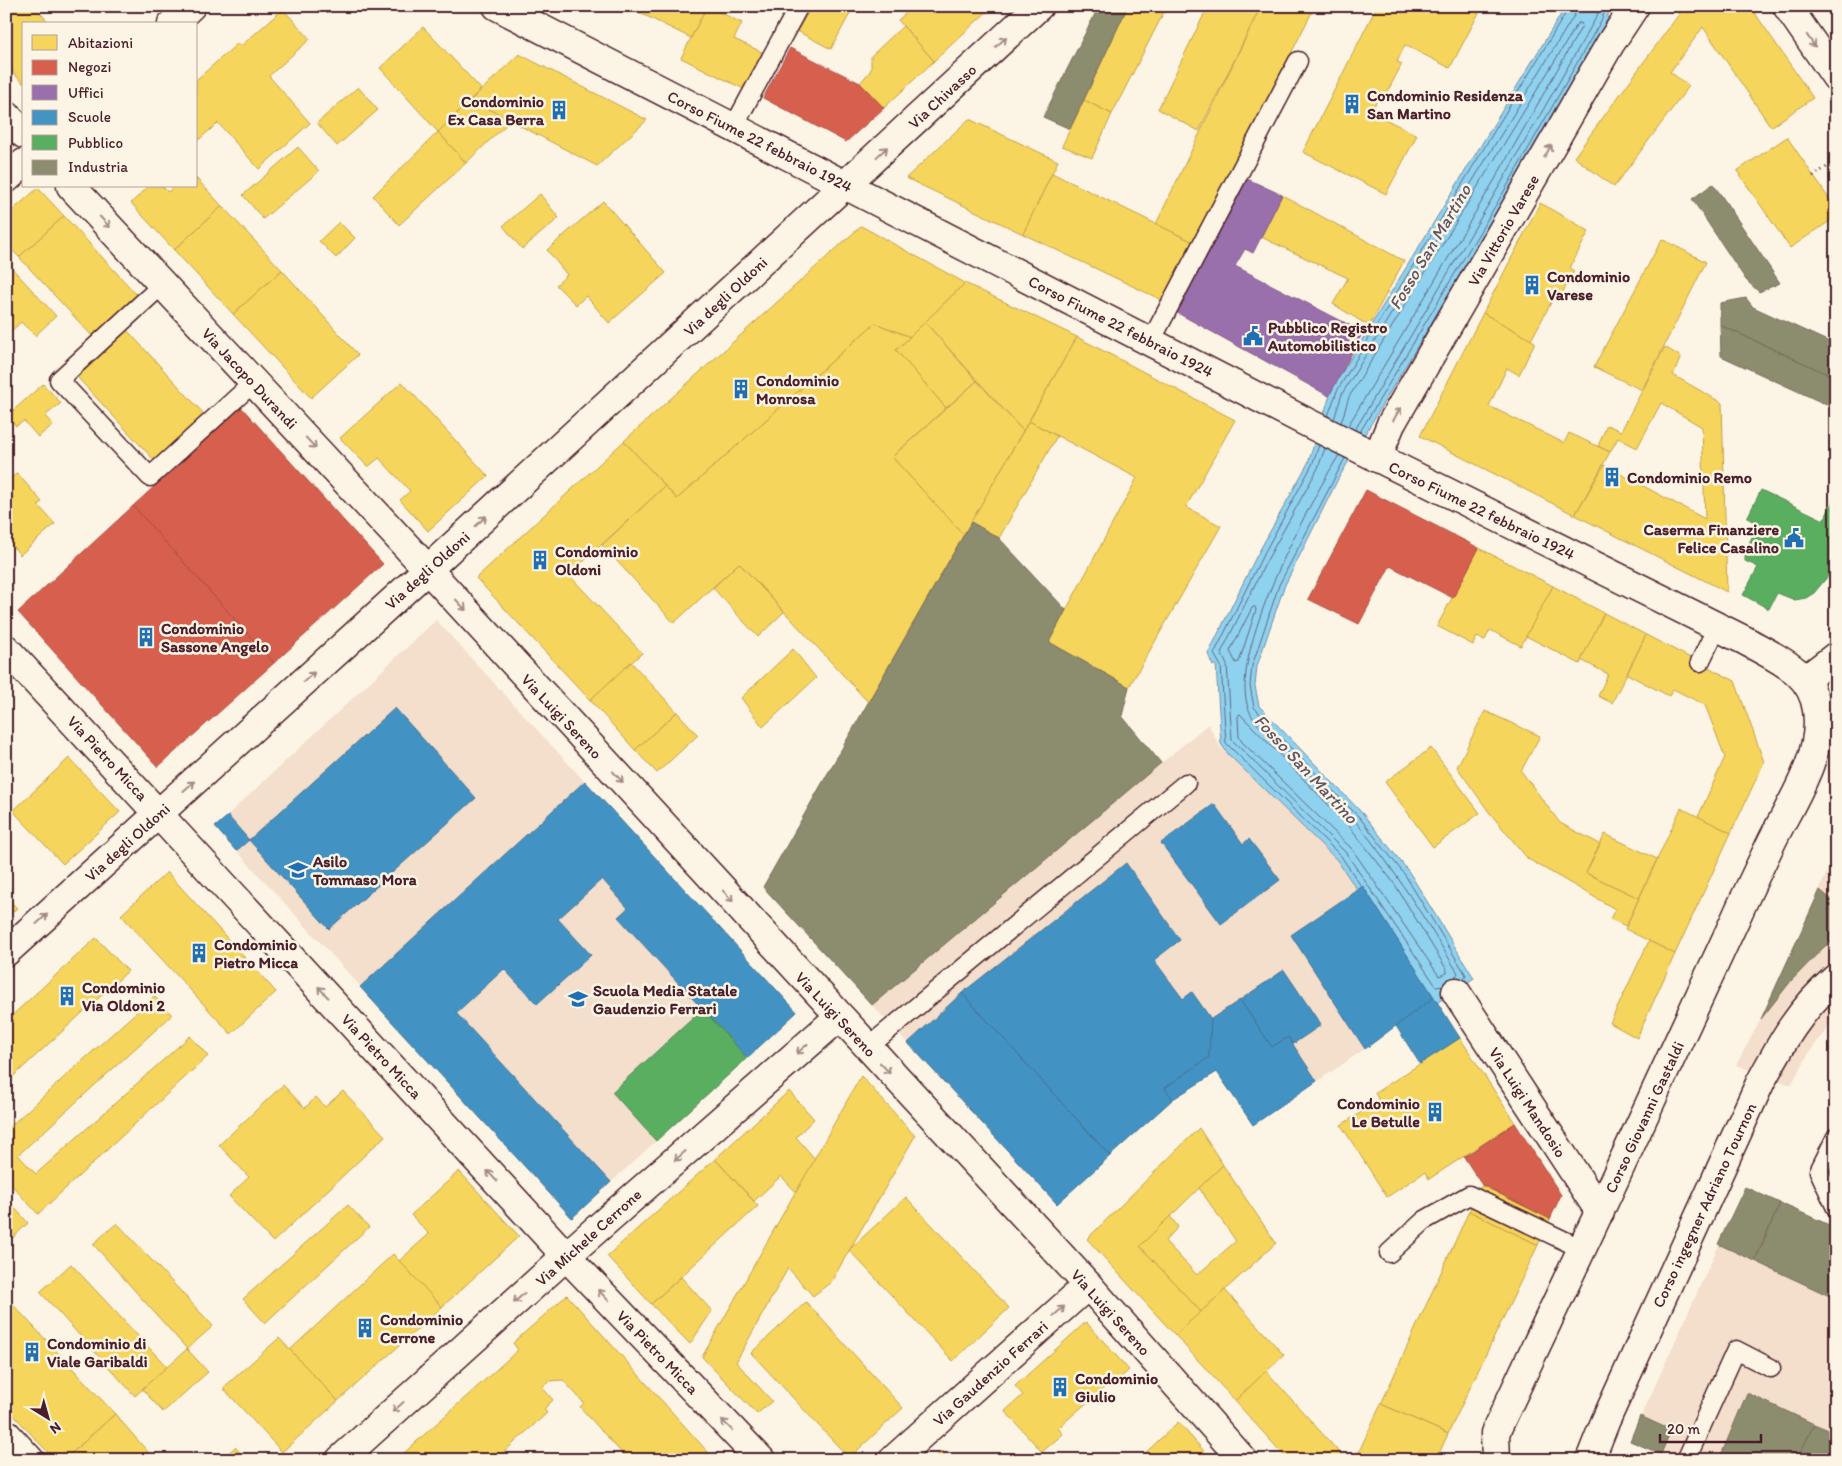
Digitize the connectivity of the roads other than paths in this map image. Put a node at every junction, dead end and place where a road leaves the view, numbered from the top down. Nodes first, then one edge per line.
1 (191, 6) edge
2 (497, 6) edge
3 (799, 6) edge
4 (1039, 6) edge
5 (1635, 6) edge
6 (1787, 6) edge
7 (174, 22) edge
8 (1298, 61) dead end
9 (1836, 77) edge
10 (6, 114) edge
11 (733, 128) junction
12 (22, 132) edge
13 (22, 165) edge
14 (6, 179) edge
15 (846, 186) junction
16 (74, 188) edge
17 (163, 284) junction
18 (1150, 341) junction
19 (254, 382) junction
20 (1366, 452) junction
21 (428, 569) junction
22 (1717, 627) junction
23 (6, 648) edge
24 (1836, 656) edge
25 (1700, 662) dead end
26 (1806, 679) junction
27 (1827, 711) edge
28 (1186, 783) dead end
29 (159, 813) junction
30 (6, 952) edge
31 (1836, 978) edge
32 (1456, 992) dead end
33 (839, 1017) junction
34 (867, 1048) junction
35 (1836, 1137) edge
36 (1836, 1208) edge
37 (1600, 1212) junction
38 (1582, 1249) junction
39 (1389, 1253) dead end
40 (566, 1256) junction
41 (1088, 1285) junction
42 (1771, 1368) dead end
43 (6, 1434) edge
44 (1587, 1455) edge
45 (30, 1460) edge
46 (340, 1460) edge
47 (761, 1460) edge
48 (893, 1460) edge
49 (1243, 1460) edge
50 (1496, 1460) edge
51 (1686, 1460) edge

1 - 7 street
2 - 11 street, Corso Fiume 22 febbraio 1924
3 - 11 lane
15 -> 4 street, Via Chivasso
20 -> 5 street, Via Vittorio Varese
6 -> 9 street
8 - 18 lane
10 - 12 street
11 - 15 street, Corso Fiume 22 febbraio 1924
13 - 14 street
15 - 18 street, Corso Fiume 22 febbraio 1924
21 -> 15 street, Via degli Oldoni
16 -> 17 street, Via Jacopo Durandi
17 - 19 street, Via Jacopo Durandi
17 - 19 lane
18 - 20 street, Corso Fiume 22 febbraio 1924
19 -> 21 street, Via Jacopo Durandi
20 - 22 street, Corso Fiume 22 febbraio 1924
29 -> 21 street, Via degli Oldoni
21 -> 33 street, Via Luigi Sereno
22 - 25 lane
22 - 26 street, Corso Fiume 22 febbraio 1924
23 - 29 street, Via Pietro Micca
24 - 26 street
26 - 27 street
27 - 37 street, Corso Giovanni Gastaldi
28 - 34 lane
30 -> 29 street, Via degli Oldoni
40 -> 29 street, Via Pietro Micca
31 - 44 street, Corso ingegner Adriano Tournon
32 - 37 street, Via Luigi Mandosio
33 - 34 street, Via Luigi Sereno
33 -> 40 street, Via Michele Cerrone
34 -> 41 street, Via Luigi Sereno
35 - 36 lane
37 - 38 street, Corso Giovanni Gastaldi
38 - 39 lane
38 - 50 street, Corso Giovanni Gastaldi
40 -> 46 street, Via Michele Cerrone
47 -> 40 street, Via Pietro Micca
48 -> 41 street, Via Gaudenzio Ferrari
41 - 49 street, Via Luigi Sereno
42 - 51 lane
43 - 45 street

